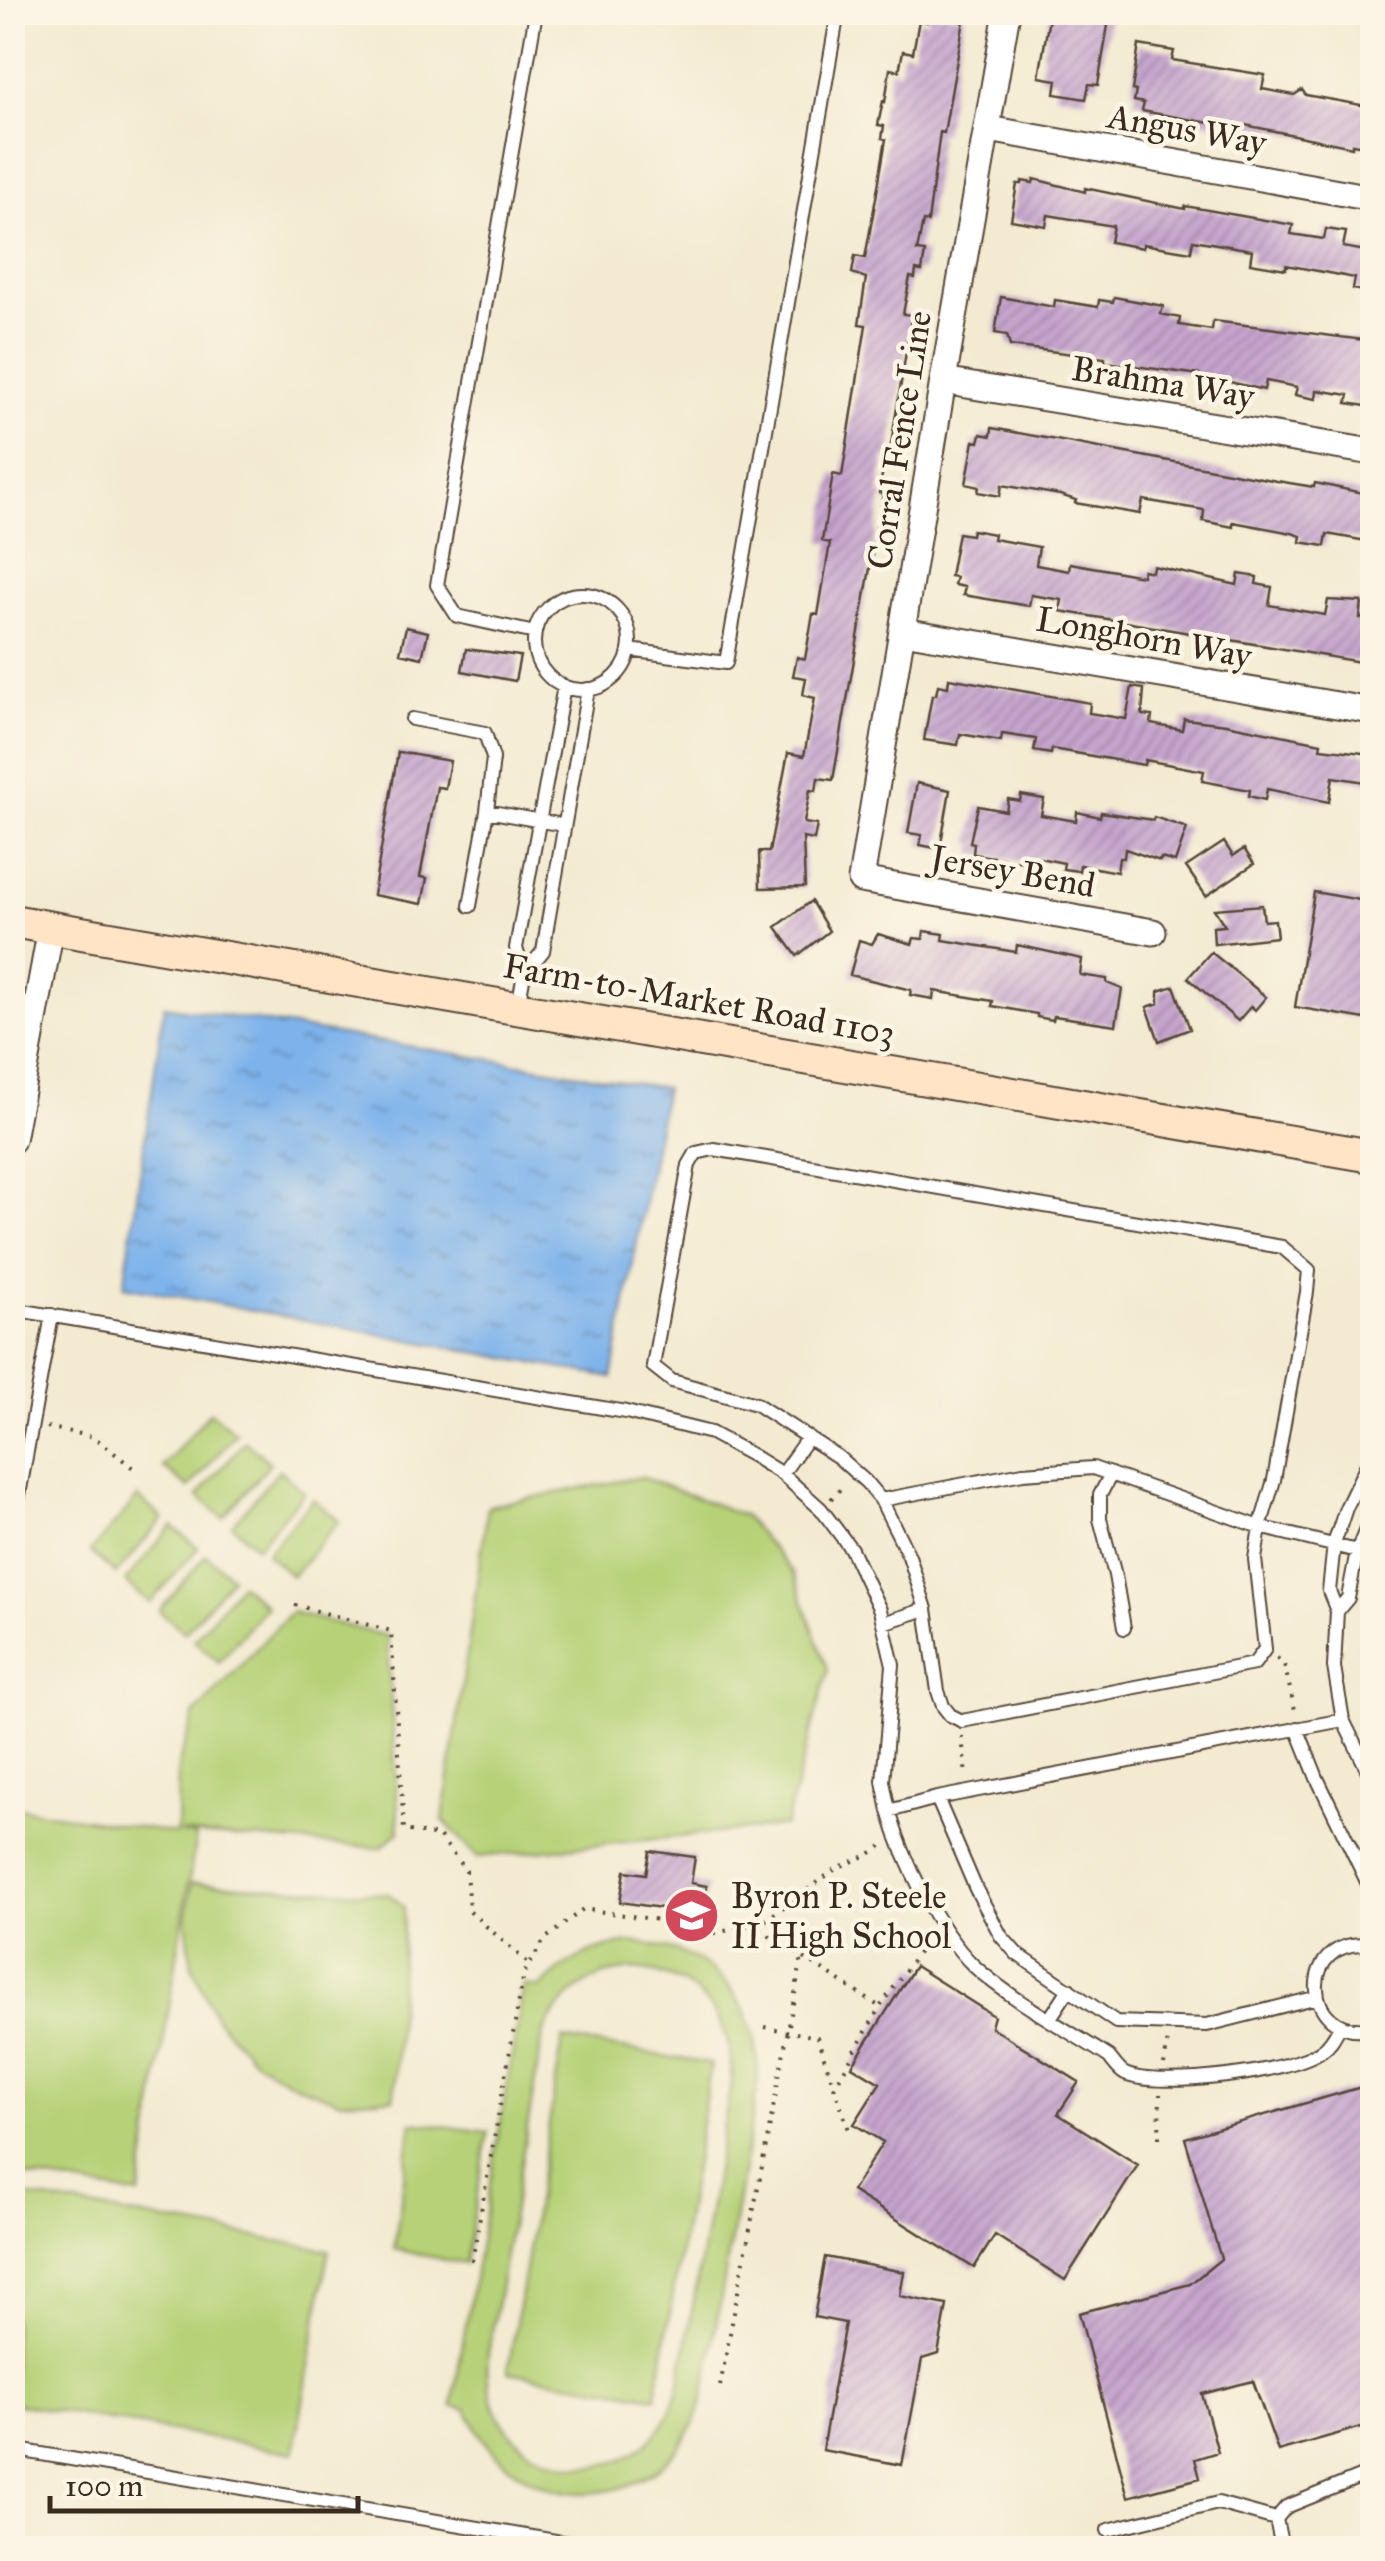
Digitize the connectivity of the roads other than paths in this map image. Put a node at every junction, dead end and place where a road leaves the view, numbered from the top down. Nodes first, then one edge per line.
1 (536, 12) edge
2 (838, 12) edge
3 (1007, 12) edge
4 (989, 129) junction
5 (1372, 198) edge
6 (942, 380) junction
7 (1372, 452) edge
8 (903, 630) junction
9 (535, 632) junction
10 (629, 650) junction
11 (564, 686) junction
12 (588, 689) junction
13 (1372, 712) edge
14 (412, 719) dead end
15 (487, 811) junction
16 (538, 820) junction
17 (563, 825) junction
18 (861, 880) joint
19 (470, 906) dead end
20 (12, 921) edge
21 (50, 928) junction
22 (1153, 932) dead end
23 (524, 974) junction
24 (517, 1008) junction
25 (12, 1140) edge
26 (1372, 1156) edge
27 (12, 1309) edge
28 (52, 1315) junction
29 (808, 1437) junction
30 (1372, 1454) edge
31 (782, 1474) junction
32 (1111, 1474) junction
33 (882, 1500) junction
34 (1372, 1515) edge
35 (1260, 1527) junction
36 (12, 1533) edge
37 (1334, 1544) junction
38 (1357, 1551) junction
39 (926, 1609) junction
40 (1337, 1611) junction
41 (883, 1623) junction
42 (1124, 1628) dead end
43 (1343, 1720) junction
44 (1298, 1728) junction
45 (1372, 1780) edge
46 (937, 1798) junction
47 (889, 1811) junction
48 (1372, 1892) edge
49 (1372, 1944) edge
50 (1069, 1989) junction
51 (1318, 1998) junction
52 (1050, 2018) junction
53 (1340, 2026) junction
54 (1372, 2028) edge
55 (12, 2449) edge
56 (1372, 2472) edge
57 (1276, 2519) junction
58 (1108, 2530) dead end
59 (598, 2548) edge
60 (1282, 2548) edge

1 - 9 lane
2 - 10 lane
3 - 4 street, Corral Fence Line
4 - 5 street, Angus Way
4 - 6 street, Corral Fence Line
6 - 7 street, Brahma Way
6 - 8 street, Corral Fence Line
8 - 13 street, Longhorn Way
8 - 18 street, Corral Fence Line
9 - 10 lane
9 - 11 lane
10 - 12 lane
11 - 12 lane
11 - 16 lane
12 - 17 lane
14 - 15 lane
15 - 16 lane
15 - 19 lane
16 - 17 lane
16 - 23 lane
17 - 23 lane
18 - 22 street, Jersey Bend
20 - 21 main road, Farm-to-Market Road 1103
21 - 24 main road, Farm-to-Market Road 1103
21 - 25 street
23 - 24 lane
24 - 26 main road, Farm-to-Market Road 1103
27 - 28 lane
28 - 31 lane
28 - 36 lane
29 - 31 lane
29 - 33 lane
29 - 35 lane
30 - 37 lane
31 - 41 lane
32 - 33 lane
32 - 35 lane
32 - 42 lane
33 - 39 lane
34 - 38 lane
35 - 37 lane
35 - 39 lane
37 - 38 lane
37 - 40 lane
38 - 40 lane
39 - 41 lane
40 - 43 lane
41 - 47 lane
43 - 44 lane
43 - 45 lane
44 - 46 lane
44 - 48 lane
46 - 47 lane
46 - 50 lane
47 - 52 lane
49 - 51 lane
50 - 51 lane
50 - 52 lane
51 - 53 lane
52 - 53 lane
53 - 54 lane
55 - 59 lane
56 - 57 lane
57 - 58 lane
57 - 60 lane

